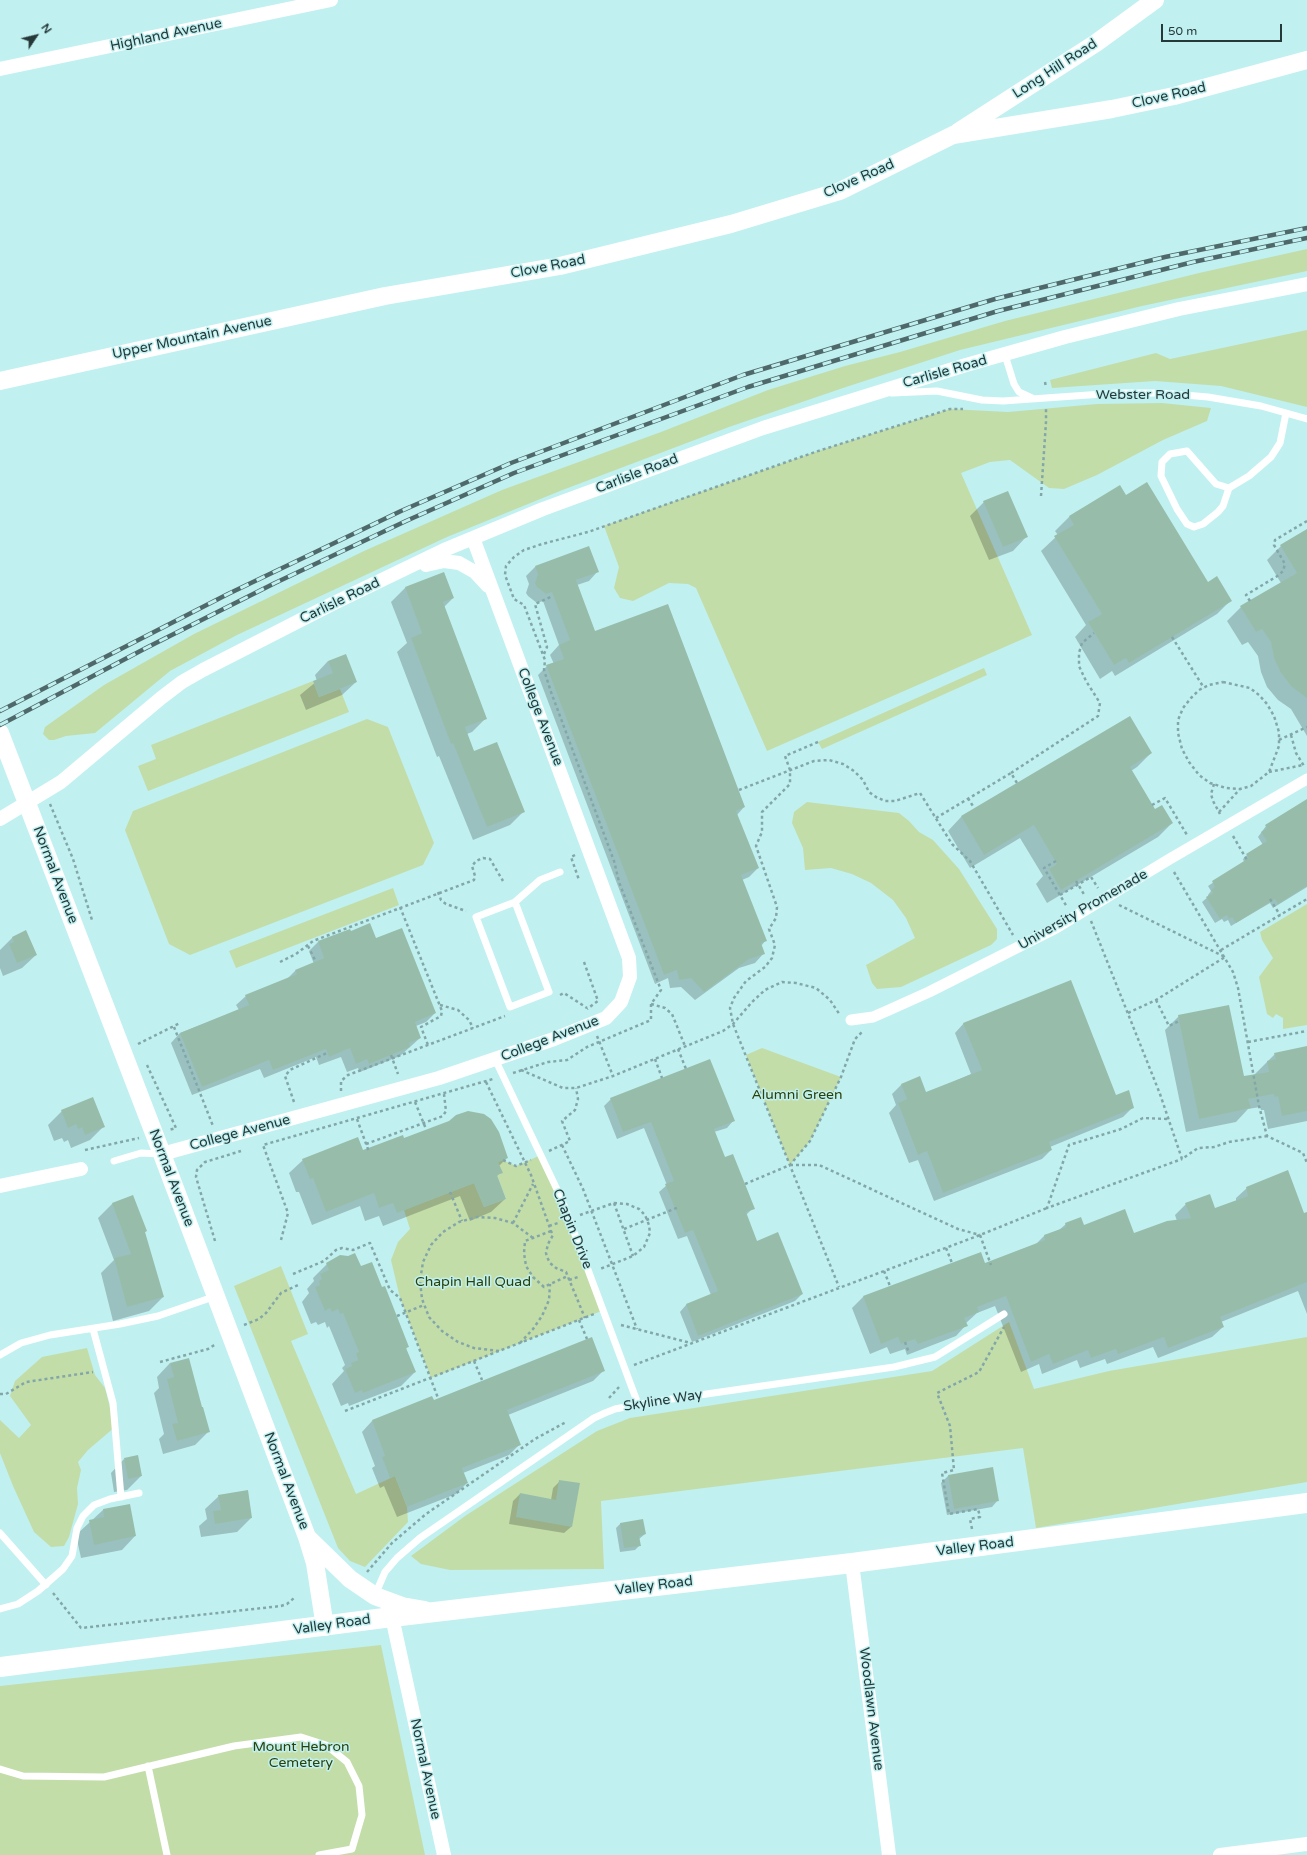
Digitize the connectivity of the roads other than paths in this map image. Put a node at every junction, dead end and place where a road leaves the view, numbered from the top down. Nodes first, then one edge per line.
1 (331, 0) edge
2 (1155, 0) edge
3 (1307, 60) edge
4 (0, 70) edge
5 (953, 135) junction
6 (1307, 284) edge
7 (385, 296) joint
8 (1005, 355) junction
9 (0, 381) edge
10 (869, 394) junction
11 (1034, 399) junction
12 (1286, 413) junction
13 (1307, 419) edge
14 (1230, 488) junction
15 (473, 538) junction
16 (400, 571) junction
17 (494, 593) junction
18 (0, 734) edge
19 (1307, 779) edge
20 (28, 803) junction
21 (0, 819) edge
22 (560, 872) dead end
23 (515, 902) junction
24 (851, 1020) road end
25 (495, 1059) junction
26 (162, 1154) junction
27 (114, 1161) dead end
28 (81, 1168) dead end
29 (0, 1186) edge
30 (216, 1296) junction
31 (1004, 1314) road end
32 (93, 1329) junction
33 (0, 1355) edge
34 (638, 1404) junction
35 (139, 1493) dead end
36 (121, 1497) junction
37 (1307, 1503) edge
38 (0, 1533) edge
39 (307, 1537) junction
40 (852, 1563) junction
41 (46, 1585) junction
42 (374, 1596) junction
43 (0, 1609) edge
44 (436, 1612) junction
45 (392, 1617) junction
46 (325, 1627) junction
47 (0, 1667) edge
48 (148, 1766) junction
49 (0, 1769) edge
50 (1307, 1844) edge
51 (353, 1852) edge
52 (167, 1855) edge
53 (319, 1855) edge
54 (444, 1855) edge
55 (889, 1855) edge
56 (1220, 1855) edge

1 - 4 street, Highland Avenue
2 - 5 street, Long Hill Road
3 - 5 street, Clove Road
5 - 7 street, Clove Road
6 - 8 street, Carlisle Road
7 - 9 street, Upper Mountain Avenue
8 - 10 street, Carlisle Road
8 - 11 lane
10 - 11 lane, Webster Road
10 - 15 street, Carlisle Road
11 - 12 lane, Webster Road
12 - 13 lane, Webster Road
12 - 14 lane
14 - 14 lane
15 - 16 street, Carlisle Road
15 - 17 street, College Avenue
16 - 17 street
16 - 20 street, Carlisle Road
17 - 25 street, College Avenue
18 - 20 street, Normal Avenue
19 - 24 street, University Promenade
20 - 21 street, Carlisle Road
20 - 26 street, Normal Avenue
22 - 23 lane
23 - 23 lane
25 - 26 street, College Avenue
25 - 34 lane, Chapin Drive
26 - 27 lane, College Avenue
26 - 30 street, Normal Avenue
28 - 29 street
30 - 32 lane
30 - 39 street, Normal Avenue
31 - 34 lane, Skyline Way
32 - 33 lane
32 - 36 lane
34 - 42 lane, Skyline Way
35 - 36 lane
36 - 41 lane
37 - 40 main road, Valley Road
38 - 41 lane
39 - 42 street
39 - 46 street, Normal Avenue
40 - 44 main road, Valley Road
40 - 55 street, Woodlawn Avenue
41 - 43 lane
42 - 44 street
42 - 45 street, Normal Avenue
44 - 45 main road, Valley Road
45 - 46 main road, Valley Road
45 - 54 street, Normal Avenue
46 - 47 main road, Valley Road
48 - 49 lane
48 - 51 lane
48 - 52 lane
50 - 56 street
51 - 53 lane

